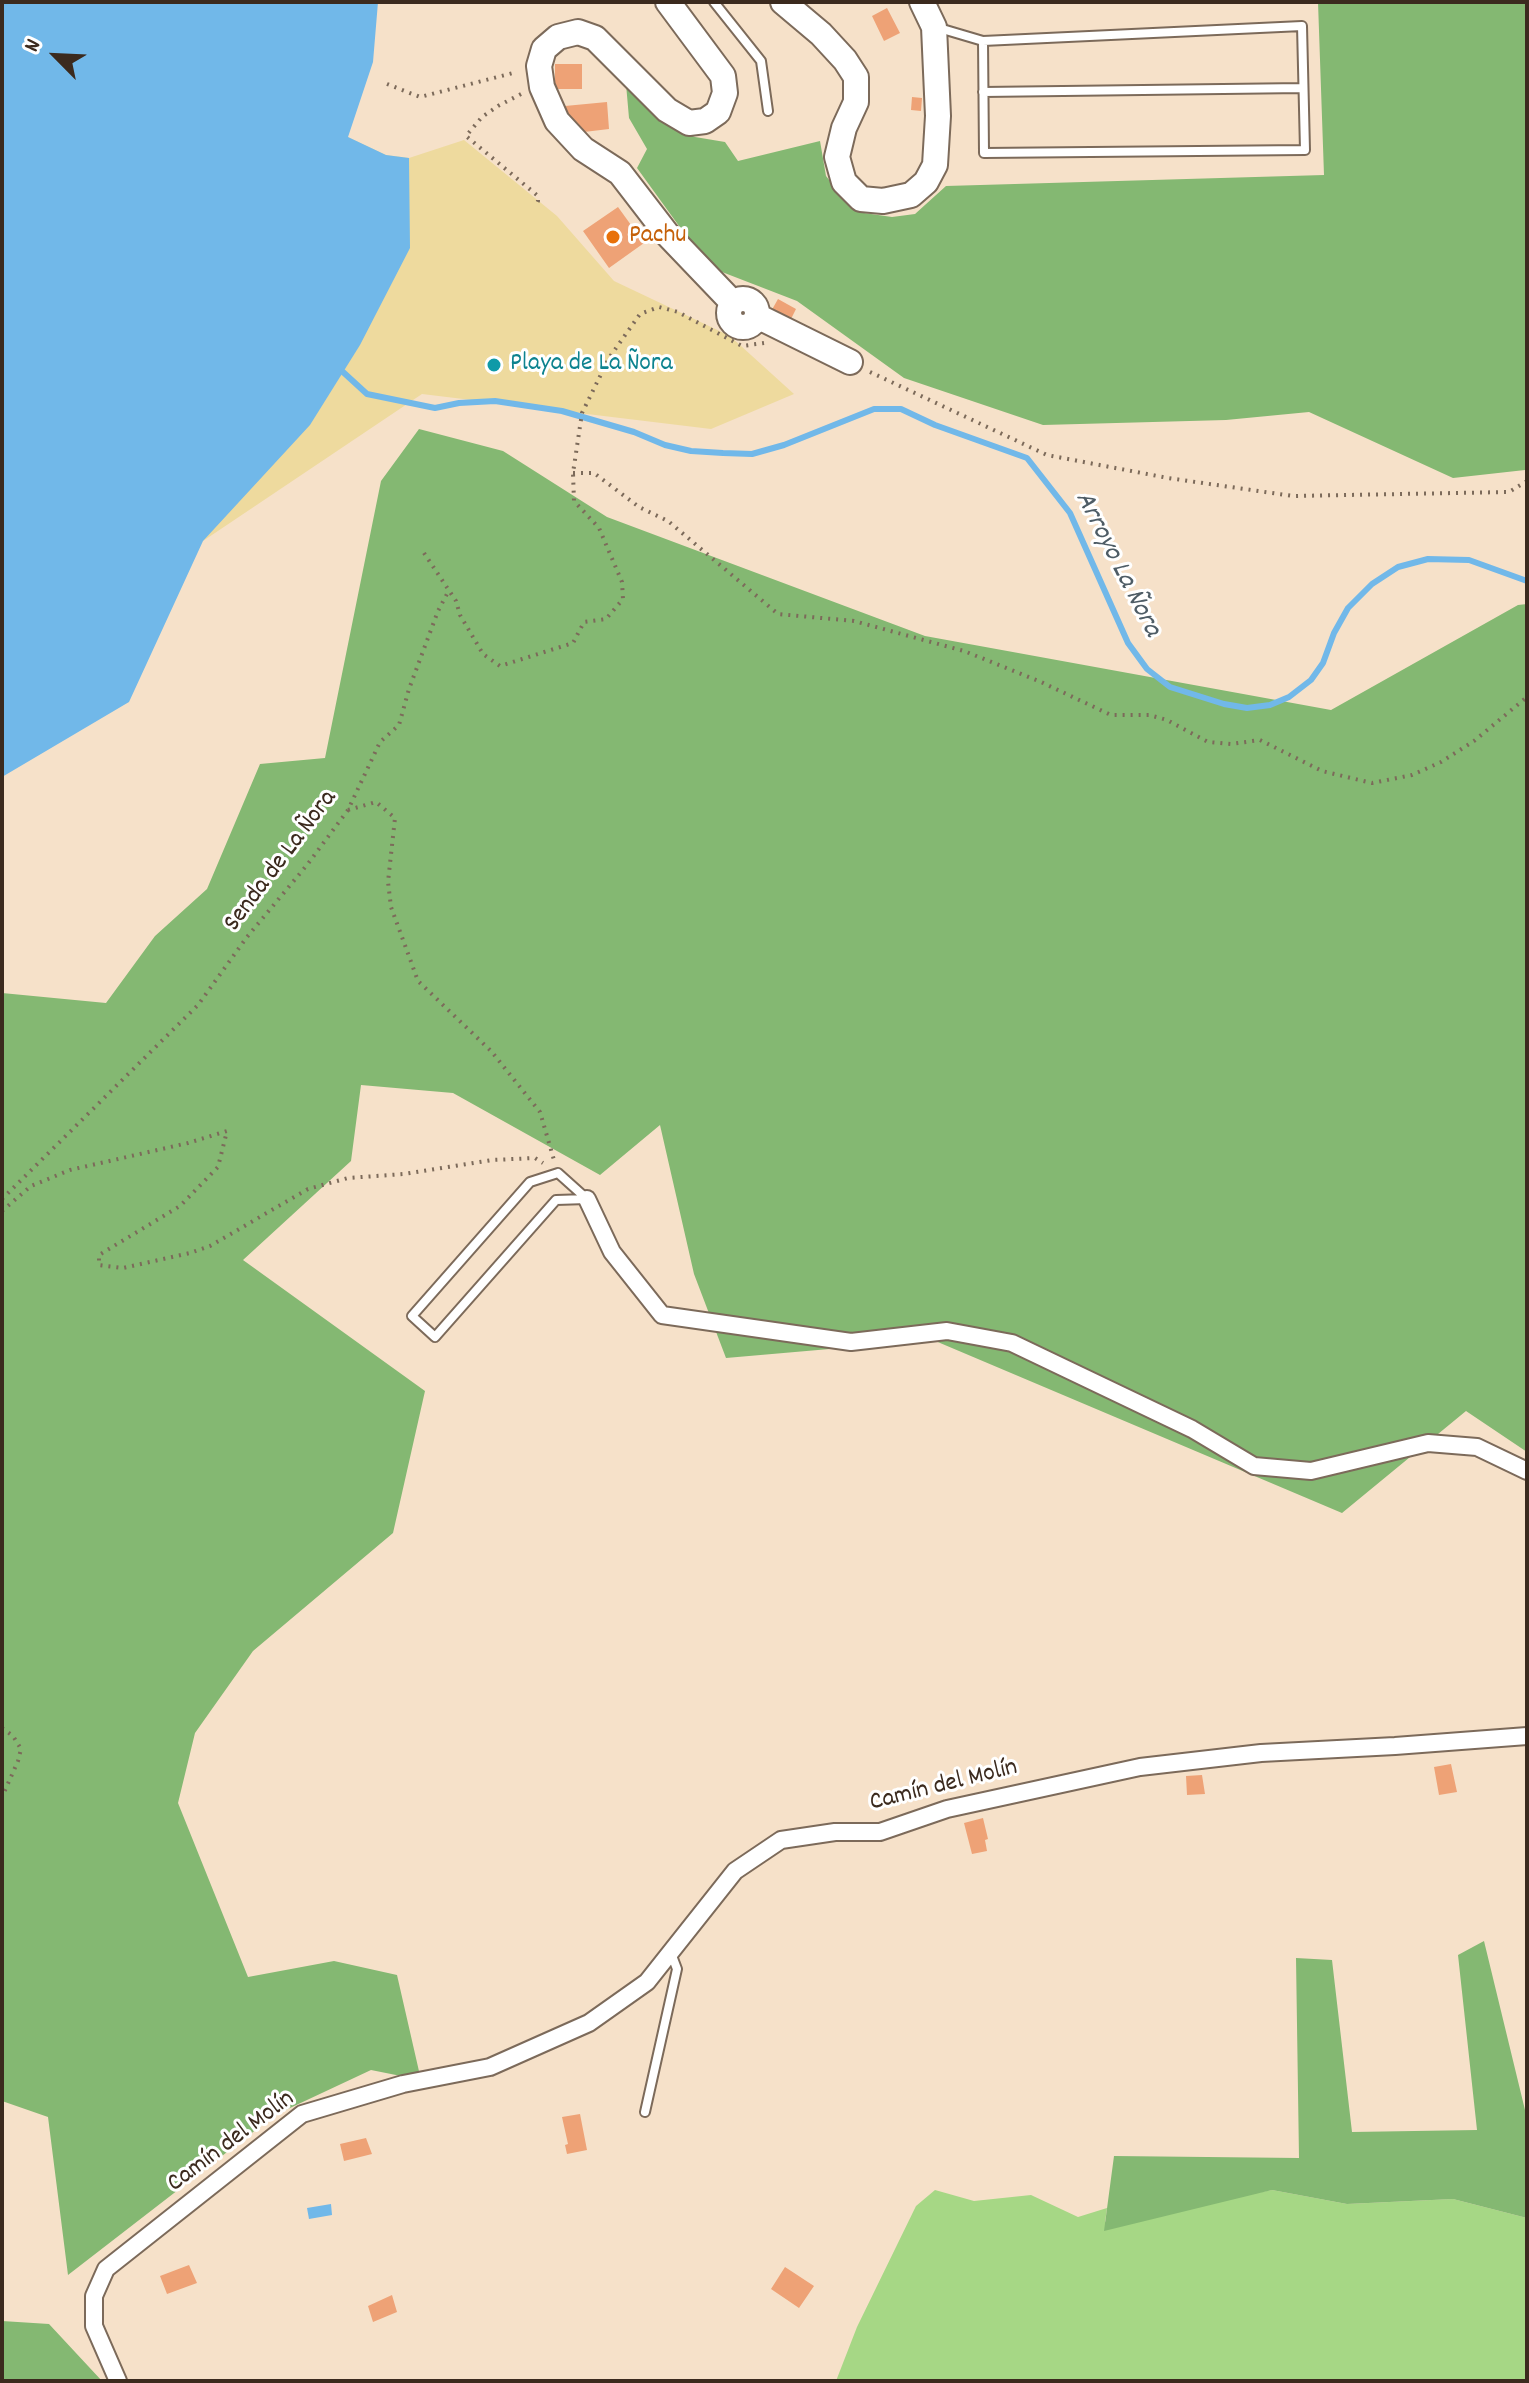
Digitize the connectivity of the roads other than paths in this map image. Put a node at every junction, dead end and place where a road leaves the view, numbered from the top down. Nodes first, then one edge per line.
1 (668, 2) edge
2 (714, 2) edge
3 (783, 2) edge
4 (922, 2) edge
5 (934, 27) junction
6 (983, 41) junction
7 (1303, 88) junction
8 (983, 92) junction
9 (768, 111) dead end
10 (850, 362) road end
11 (587, 1199) junction
12 (1527, 1471) edge
13 (1527, 1736) edge
14 (671, 1952) junction
15 (645, 2112) dead end
16 (118, 2381) edge

1 - 10 street
2 - 9 lane
3 - 5 street
4 - 5 street
5 - 6 lane
6 - 7 lane
6 - 8 lane
7 - 8 lane
7 - 8 lane
11 - 11 lane
11 - 12 street
13 - 14 street, Camín del Molín
14 - 15 lane
14 - 16 street, Camín del Molín

